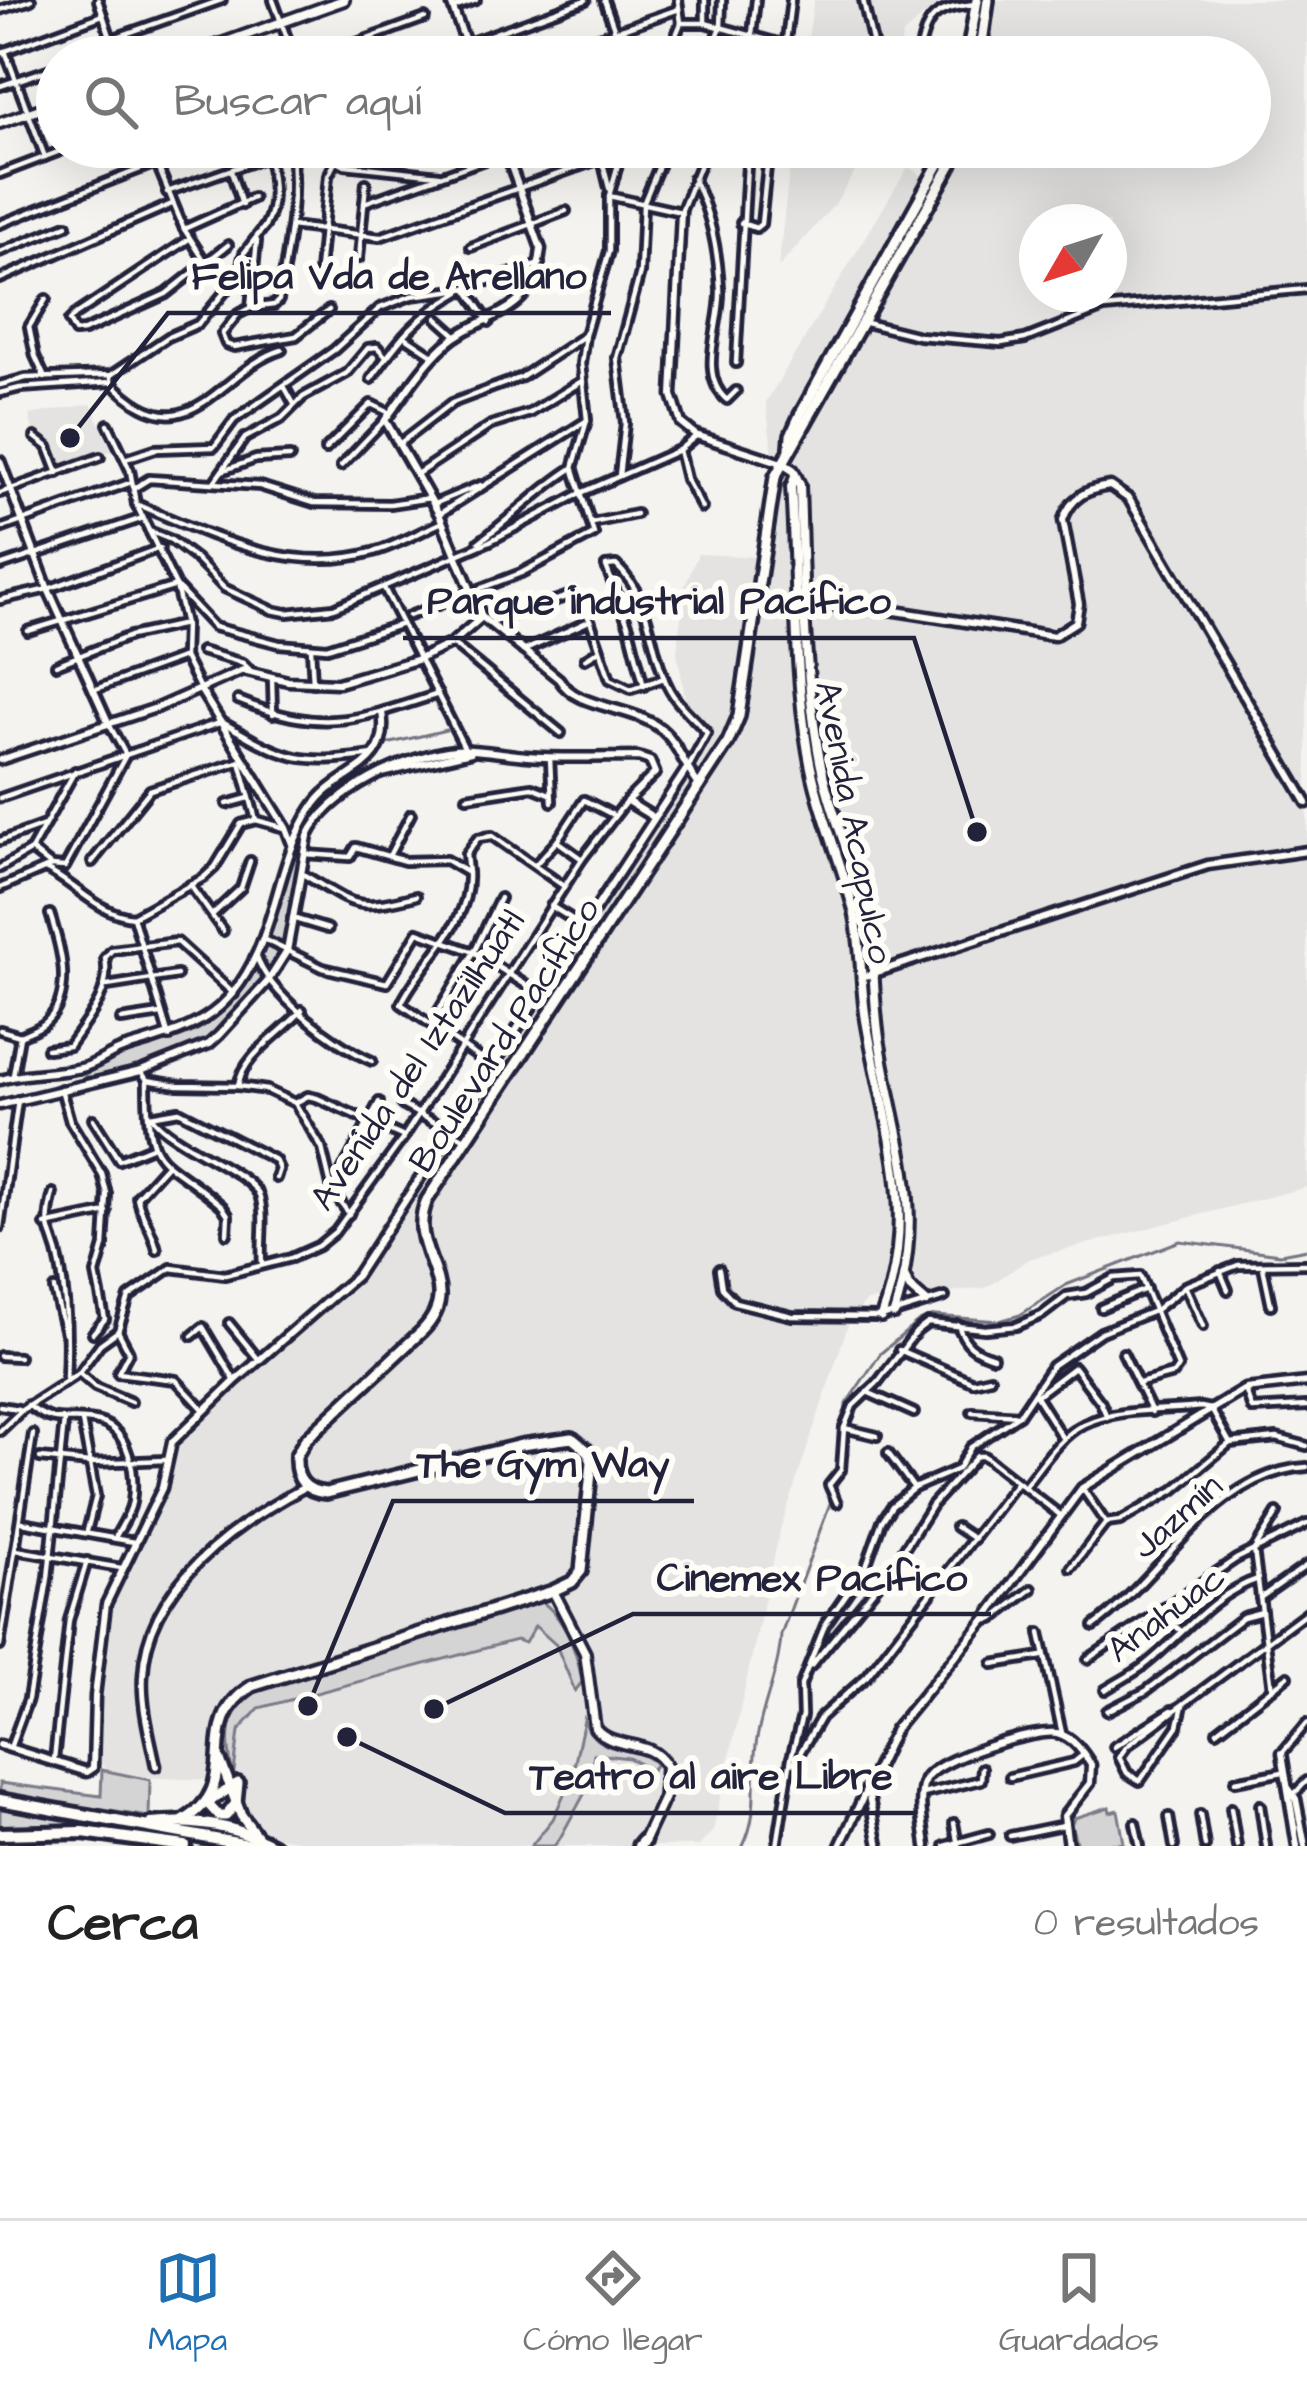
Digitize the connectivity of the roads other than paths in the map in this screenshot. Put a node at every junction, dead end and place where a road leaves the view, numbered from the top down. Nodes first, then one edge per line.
1 (31, 0) edge
2 (110, 0) edge
3 (221, 0) edge
4 (273, 0) edge
5 (344, 0) edge
6 (476, 0) edge
7 (586, 0) edge
8 (604, 0) edge
9 (678, 0) edge
10 (705, 0) edge
11 (722, 0) edge
12 (756, 0) edge
13 (791, 0) edge
14 (863, 0) edge
15 (988, 0) edge
16 (99, 2) edge
17 (976, 2) edge
18 (452, 4) edge
19 (679, 9) junction
20 (0, 10) edge
21 (103, 15) junction
22 (425, 18) dead end
23 (281, 22) junction
24 (681, 23) junction
25 (705, 23) junction
26 (721, 27) junction
27 (615, 31) junction
28 (752, 34) junction
29 (46, 36) edge
30 (110, 36) edge
31 (130, 36) edge
32 (242, 36) edge
33 (286, 36) edge
34 (376, 36) edge
35 (463, 36) edge
36 (488, 36) edge
37 (601, 36) edge
38 (676, 36) edge
39 (717, 36) edge
40 (758, 36) edge
41 (787, 36) edge
42 (871, 36) edge
43 (923, 36) edge
44 (971, 36) edge
45 (983, 36) edge
46 (36, 40) edge
47 (3, 52) edge
48 (36, 74) edge
49 (16, 81) junction
50 (0, 86) edge
51 (36, 110) edge
52 (29, 113) junction
53 (0, 123) edge
54 (36, 132) edge
55 (36, 160) edge
56 (136, 168) edge
57 (158, 168) edge
58 (239, 168) edge
59 (270, 168) edge
60 (294, 168) edge
61 (332, 168) edge
62 (372, 168) edge
63 (461, 168) edge
64 (512, 168) edge
65 (576, 168) edge
66 (603, 168) edge
67 (617, 168) edge
68 (658, 168) edge
69 (697, 168) edge
70 (746, 168) edge
71 (767, 168) edge
72 (937, 168) edge
73 (948, 168) edge
74 (232, 171) junction
75 (0, 174) edge
76 (443, 176) junction
77 (693, 178) junction
78 (366, 183) dead end
79 (519, 188) junction
80 (167, 192) junction
81 (610, 194) junction
82 (254, 198) dead end
83 (364, 202) junction
84 (172, 204) junction
85 (643, 204) junction
86 (242, 205) junction
87 (566, 211) dead end
88 (681, 212) junction
89 (742, 223) junction
90 (0, 224) edge
91 (533, 224) junction
92 (67, 225) dead end
93 (265, 226) junction
94 (291, 226) junction
95 (184, 229) junction
96 (324, 232) junction
97 (362, 235) junction
98 (189, 239) junction
99 (228, 245) dead end
100 (471, 247) dead end
101 (0, 252) edge
102 (359, 258) dead end
103 (206, 263) junction
104 (540, 264) junction
105 (320, 271) dead end
106 (0, 279) edge
107 (464, 288) junction
108 (1307, 289) edge
109 (46, 299) dead end
110 (250, 308) junction
111 (329, 310) dead end
112 (437, 318) dead end
113 (856, 320) junction
114 (489, 322) junction
115 (585, 335) junction
116 (404, 336) junction
117 (457, 336) junction
118 (282, 350) dead end
119 (434, 356) junction
120 (386, 357) junction
121 (736, 363) dead end
122 (45, 378) junction
123 (111, 379) junction
124 (371, 379) dead end
125 (582, 381) junction
126 (19, 384) junction
127 (284, 386) junction
128 (0, 389) edge
129 (736, 391) dead end
130 (294, 404) junction
131 (388, 416) junction
132 (587, 420) junction
133 (108, 424) dead end
134 (696, 436) junction
135 (35, 437) dead end
136 (399, 444) junction
137 (325, 450) dead end
138 (679, 450) junction
139 (100, 457) dead end
140 (290, 457) dead end
141 (125, 459) junction
142 (0, 461) edge
143 (782, 463) junction
144 (341, 466) dead end
145 (573, 468) junction
146 (222, 471) junction
147 (58, 472) junction
148 (417, 474) junction
149 (619, 476) junction
150 (214, 482) junction
151 (480, 484) junction
152 (133, 485) junction
153 (11, 488) junction
154 (0, 493) edge
155 (580, 493) junction
156 (432, 501) junction
157 (136, 503) junction
158 (701, 508) dead end
159 (636, 514) dead end
160 (143, 518) junction
161 (441, 518) junction
162 (24, 521) junction
163 (592, 523) junction
164 (0, 529) edge
165 (149, 531) junction
166 (473, 547) junction
167 (161, 548) junction
168 (457, 552) junction
169 (35, 555) junction
170 (0, 566) edge
171 (176, 586) junction
172 (384, 588) junction
173 (48, 589) junction
174 (470, 590) junction
175 (0, 600) edge
176 (799, 604) junction
177 (409, 616) dead end
178 (61, 619) junction
179 (486, 620) junction
180 (590, 620) junction
181 (184, 624) junction
182 (402, 624) junction
183 (28, 631) dead end
184 (452, 643) junction
185 (311, 648) junction
186 (201, 651) dead end
187 (523, 651) junction
188 (598, 651) junction
189 (78, 656) junction
190 (184, 657) junction
191 (419, 659) junction
192 (585, 659) dead end
193 (56, 665) dead end
194 (250, 670) junction
195 (272, 676) junction
196 (664, 678) junction
197 (313, 683) junction
198 (644, 687) junction
199 (200, 689) junction
200 (94, 690) junction
201 (438, 694) junction
202 (238, 700) dead end
203 (382, 712) junction
204 (273, 714) junction
205 (108, 722) junction
206 (222, 722) junction
207 (561, 733) dead end
208 (468, 753) junction
209 (126, 755) junction
210 (371, 758) junction
211 (550, 758) junction
212 (0, 760) edge
213 (242, 760) junction
214 (686, 770) junction
215 (75, 771) junction
216 (386, 772) junction
217 (698, 784) junction
218 (466, 796) dead end
219 (0, 798) edge
220 (249, 798) junction
221 (627, 801) junction
222 (1307, 803) edge
223 (227, 804) dead end
224 (411, 814) dead end
225 (613, 815) junction
226 (655, 818) junction
227 (256, 820) junction
228 (44, 825) junction
229 (286, 828) junction
230 (297, 833) junction
231 (308, 836) junction
232 (0, 841) edge
233 (557, 842) junction
234 (292, 844) junction
235 (31, 850) junction
236 (1307, 850) edge
237 (304, 854) junction
238 (389, 856) junction
239 (582, 859) junction
240 (250, 861) dead end
241 (92, 862) dead end
242 (536, 865) junction
243 (0, 868) edge
244 (47, 868) junction
245 (301, 872) junction
246 (468, 873) junction
247 (190, 885) junction
248 (564, 886) junction
249 (0, 888) edge
250 (416, 896) dead end
251 (500, 898) dead end
252 (551, 906) junction
253 (50, 914) dead end
254 (133, 916) junction
255 (212, 916) junction
256 (292, 918) junction
257 (583, 926) junction
258 (328, 929) dead end
259 (223, 931) dead end
260 (263, 938) junction
261 (444, 942) junction
262 (145, 948) junction
263 (286, 951) junction
264 (474, 952) junction
265 (256, 956) junction
266 (507, 974) junction
267 (177, 975) dead end
268 (867, 975) junction
269 (151, 981) junction
270 (268, 981) junction
271 (107, 986) junction
272 (234, 994) junction
273 (540, 994) junction
274 (302, 1010) junction
275 (161, 1014) junction
276 (121, 1020) dead end
277 (432, 1022) junction
278 (0, 1030) edge
279 (20, 1036) junction
280 (169, 1037) junction
281 (463, 1045) junction
282 (47, 1049) dead end
283 (373, 1061) dead end
284 (491, 1066) junction
285 (66, 1071) junction
286 (141, 1071) junction
287 (13, 1076) junction
288 (0, 1080) edge
289 (147, 1080) junction
290 (84, 1084) junction
291 (238, 1086) junction
292 (61, 1088) junction
293 (17, 1100) junction
294 (379, 1102) dead end
295 (295, 1103) junction
296 (0, 1105) edge
297 (402, 1106) dead end
298 (417, 1113) junction
299 (149, 1116) junction
300 (93, 1119) dead end
301 (369, 1120) junction
302 (449, 1130) junction
303 (404, 1137) junction
304 (464, 1139) junction
305 (151, 1147) junction
306 (166, 1165) junction
307 (276, 1178) dead end
308 (332, 1190) junction
309 (53, 1193) dead end
310 (107, 1212) junction
311 (350, 1216) junction
312 (45, 1225) junction
313 (0, 1227) edge
314 (227, 1234) dead end
315 (157, 1250) dead end
316 (262, 1264) junction
317 (1307, 1264) edge
318 (1263, 1267) junction
319 (719, 1269) dead end
320 (1220, 1271) junction
321 (904, 1276) junction
322 (1185, 1286) junction
323 (53, 1289) dead end
324 (1146, 1289) junction
325 (1228, 1290) dead end
326 (944, 1298) dead end
327 (926, 1302) junction
328 (1270, 1305) dead end
329 (1101, 1308) dead end
330 (1154, 1311) junction
331 (894, 1314) junction
332 (881, 1317) junction
333 (229, 1323) dead end
334 (958, 1325) junction
335 (1203, 1325) dead end
336 (118, 1331) junction
337 (93, 1334) dead end
338 (192, 1336) dead end
339 (68, 1337) junction
340 (899, 1350) junction
341 (1123, 1353) dead end
342 (0, 1357) edge
343 (19, 1357) dead end
344 (993, 1357) dead end
345 (259, 1360) junction
346 (79, 1373) junction
347 (66, 1378) junction
348 (990, 1378) dead end
349 (235, 1381) junction
350 (1307, 1382) edge
351 (1140, 1383) junction
352 (1245, 1389) junction
353 (867, 1392) junction
354 (1035, 1394) junction
355 (131, 1402) dead end
356 (0, 1406) edge
357 (1307, 1406) edge
358 (25, 1407) junction
359 (1211, 1409) junction
360 (204, 1410) junction
361 (972, 1412) dead end
362 (914, 1413) dead end
363 (1152, 1413) junction
364 (1018, 1415) junction
365 (1106, 1418) junction
366 (64, 1421) junction
367 (82, 1421) junction
368 (844, 1428) junction
369 (0, 1431) edge
370 (33, 1434) dead end
371 (878, 1436) dead end
372 (1063, 1439) junction
373 (1230, 1443) junction
374 (1307, 1446) edge
375 (888, 1453) dead end
376 (40, 1458) dead end
377 (62, 1460) junction
378 (169, 1460) junction
379 (130, 1461) junction
380 (90, 1463) junction
381 (1307, 1467) edge
382 (1021, 1485) junction
383 (305, 1486) junction
384 (914, 1488) junction
385 (1082, 1488) junction
386 (837, 1503) dead end
387 (1277, 1513) dead end
388 (1061, 1516) junction
389 (19, 1522) junction
390 (1106, 1523) junction
391 (1307, 1524) edge
392 (55, 1526) junction
393 (956, 1527) dead end
394 (87, 1531) junction
395 (116, 1536) junction
396 (974, 1539) junction
397 (134, 1542) junction
398 (16, 1550) junction
399 (1254, 1550) junction
400 (52, 1556) junction
401 (87, 1561) junction
402 (1307, 1565) edge
403 (121, 1568) junction
404 (1071, 1568) dead end
405 (1258, 1579) junction
406 (0, 1580) edge
407 (11, 1581) junction
408 (1032, 1589) dead end
409 (553, 1591) junction
410 (1260, 1598) junction
411 (1159, 1612) junction
412 (1262, 1612) junction
413 (1307, 1612) edge
414 (984, 1621) junction
415 (1094, 1626) dead end
416 (1180, 1631) junction
417 (1040, 1634) dead end
418 (1267, 1641) junction
419 (0, 1646) edge
420 (1042, 1656) junction
421 (1088, 1659) dead end
422 (993, 1664) dead end
423 (807, 1670) junction
424 (1288, 1676) dead end
425 (1272, 1689) junction
426 (1105, 1690) dead end
427 (1180, 1707) junction
428 (1107, 1711) dead end
429 (1307, 1723) edge
430 (1217, 1731) dead end
431 (1063, 1734) junction
432 (0, 1745) edge
433 (1114, 1747) dead end
434 (10, 1748) junction
435 (1282, 1753) joint
436 (1084, 1754) junction
437 (54, 1760) junction
438 (220, 1760) junction
439 (156, 1766) dead end
440 (791, 1767) junction
441 (982, 1768) dead end
442 (1285, 1771) junction
443 (1010, 1778) dead end
444 (1235, 1780) dead end
445 (1307, 1781) edge
446 (868, 1788) junction
447 (232, 1789) junction
448 (927, 1793) junction
449 (1291, 1793) junction
450 (0, 1800) edge
451 (207, 1803) junction
452 (236, 1803) junction
453 (1260, 1805) dead end
454 (1231, 1808) dead end
455 (1200, 1815) dead end
456 (1169, 1817) dead end
457 (183, 1821) junction
458 (954, 1822) dead end
459 (1135, 1823) dead end
460 (136, 1825) junction
461 (1063, 1826) junction
462 (0, 1834) edge
463 (988, 1834) dead end
464 (1010, 1836) dead end
465 (255, 1842) edge
466 (642, 1844) edge
467 (958, 1844) edge
468 (185, 1846) edge
469 (273, 1846) edge
470 (777, 1846) edge
471 (840, 1846) edge
472 (879, 1846) edge
473 (926, 1846) edge
474 (944, 1846) edge
475 (1068, 1846) edge
476 (1140, 1846) edge
477 (1174, 1846) edge
478 (1205, 1846) edge
479 (1237, 1846) edge
480 (1266, 1846) edge
481 (1301, 1846) edge

1 - 20 street
2 - 16 street
3 - 31 street
4 - 23 street
5 - 23 main road
6 - 18 street
7 - 36 street
8 - 27 street
9 - 19 street
10 - 25 street
11 - 26 street
12 - 28 street
13 - 41 street
14 - 42 street
15 - 45 main road
16 - 21 street
17 - 43 street
17 - 44 main road
18 - 35 street
19 - 24 street
19 - 27 street
21 - 29 street
21 - 30 street
22 - 34 street
23 - 32 main road
23 - 33 street
24 - 25 street
24 - 38 street
25 - 26 street
26 - 28 street
26 - 39 street
27 - 37 street
28 - 40 street
46 - 47 street
47 - 49 street
48 - 49 street
49 - 50 street
49 - 52 street
51 - 52 main road
52 - 53 main road
52 - 54 street
55 - 75 street
56 - 90 street
57 - 80 street
58 - 74 street
59 - 93 street
60 - 94 street
61 - 96 street
62 - 76 street
63 - 76 street
64 - 79 street
65 - 79 street
66 - 81 street
67 - 81 street
68 - 85 street
69 - 77 street
70 - 89 street
71 - 89 street
72 - 113 main road, Boulevard Pacífico
73 - 113 main road, Boulevard Pacífico
74 - 80 street
74 - 86 street
76 - 83 street
77 - 88 street
77 - 129 street
78 - 83 street
79 - 91 street
79 - 97 street
80 - 84 street
81 - 85 street
81 - 115 street
82 - 86 street
83 - 97 street
84 - 95 street
84 - 106 street
85 - 88 street
85 - 149 street
86 - 95 street
87 - 91 street
88 - 134 street
89 - 121 street
91 - 100 street
91 - 104 street
92 - 101 street
93 - 110 street
93 - 123 street
94 - 96 street
94 - 110 street
95 - 98 street
96 - 97 street
96 - 105 street
97 - 102 street
98 - 103 street
98 - 103 street
99 - 103 street
104 - 107 street
104 - 114 street
107 - 114 street
107 - 116 street
107 - 127 street
108 - 113 street
109 - 122 street
110 - 111 street
112 - 117 street
113 - 143 main road, Boulevard Pacífico
114 - 117 street
115 - 125 street
115 - 136 street
116 - 119 street
116 - 120 street
117 - 119 street
118 - 123 street
119 - 131 street
120 - 124 street
120 - 130 street
122 - 123 street
122 - 126 street
123 - 126 street
125 - 132 street
125 - 148 street
126 - 128 street
127 - 130 street
127 - 141 street
130 - 146 street
131 - 136 street
131 - 137 street
131 - 144 street
132 - 145 street
132 - 151 street
133 - 141 street
134 - 138 street
134 - 143 street
135 - 147 street
136 - 148 street
138 - 149 street
138 - 158 street
139 - 147 street
140 - 146 street
141 - 152 street
142 - 153 street
143 - 176 main road, Avenida Acapulco
143 - 217 main road, Boulevard Pacífico
145 - 155 street
145 - 166 street
146 - 150 street
147 - 153 street
148 - 156 street
149 - 155 street
150 - 152 street
150 - 156 street
151 - 156 street
151 - 161 street
152 - 157 street
152 - 162 street
153 - 154 street
153 - 162 street
155 - 163 street
155 - 166 street
156 - 161 street
157 - 160 street
157 - 161 street
159 - 163 street
160 - 165 street
160 - 169 street
161 - 168 street
162 - 164 street
162 - 169 street
163 - 174 street
165 - 167 street
165 - 172 street
166 - 168 street
167 - 171 street
167 - 173 street
168 - 172 street
168 - 174 street
169 - 170 street
169 - 173 street
171 - 178 street
171 - 181 street
171 - 185 street
172 - 182 street
173 - 175 street
173 - 178 street
174 - 177 street
174 - 179 street
176 - 222 street
176 - 268 main road, Avenida Acapulco
178 - 183 street
178 - 189 street
179 - 180 street
179 - 184 street
179 - 187 street
180 - 187 street
180 - 188 street
181 - 189 street
181 - 190 street
182 - 185 street
182 - 191 street
184 - 191 street
184 - 207 street
185 - 197 street
186 - 194 street
187 - 214 street
188 - 192 street
188 - 198 street
189 - 193 street
189 - 200 street
190 - 199 street
190 - 200 street
191 - 197 street
191 - 201 street
194 - 195 street
194 - 199 street
195 - 197 street
195 - 204 street
196 - 198 street
196 - 198 street
196 - 214 street
199 - 205 street
199 - 206 street
200 - 205 street
201 - 203 street
201 - 208 street
202 - 204 street
203 - 204 street
203 - 210 street
205 - 209 street
205 - 212 street
206 - 209 street
206 - 210 street
206 - 213 street
208 - 211 street
208 - 216 street
209 - 215 street
209 - 244 street
210 - 216 street
210 - 230 street
211 - 218 street
211 - 221 street, Avenida del Iztazilhuatl
213 - 220 street
213 - 229 street
213 - 241 street
214 - 217 street
214 - 226 street
215 - 219 street
215 - 228 street
216 - 231 street
217 - 304 main road, Boulevard Pacífico
220 - 223 street
220 - 227 street
221 - 225 street, Avenida del Iztazilhuatl
221 - 226 street
224 - 238 street
225 - 233 street
225 - 239 street, Avenida del Iztazilhuatl
226 - 257 street
227 - 229 street
227 - 247 street
228 - 232 street
228 - 235 street
229 - 230 street
229 - 234 street
230 - 231 street
230 - 234 street
231 - 237 street
233 - 239 street
233 - 242 street
234 - 260 street
235 - 243 street
235 - 244 street
236 - 268 street
237 - 238 street
237 - 245 street
238 - 246 street
239 - 248 street, Avenida del Iztazilhuatl
240 - 255 street
242 - 246 street
242 - 248 street
244 - 249 street
244 - 254 street
245 - 250 street
245 - 256 street
246 - 261 street
247 - 254 street
247 - 255 street
248 - 252 street, Avenida del Iztazilhuatl
251 - 264 street
252 - 257 street
252 - 266 street, Avenida del Iztazilhuatl
253 - 279 street
254 - 262 street
255 - 259 street
256 - 258 street
256 - 263 street
257 - 273 street
260 - 263 street
260 - 265 street
261 - 263 street
261 - 264 street
261 - 277 street
262 - 269 street
262 - 271 street
262 - 272 street
263 - 270 street
264 - 266 street
264 - 277 street
265 - 270 street
265 - 272 street
266 - 273 street
266 - 281 street, Avenida del Iztazilhuatl
267 - 269 street
268 - 321 main road, Avenida Acapulco
268 - 332 main road, Avenida Acapulco
269 - 271 street
269 - 275 street
270 - 274 street
270 - 286 street
271 - 282 street
272 - 280 street
273 - 284 street
274 - 283 street
274 - 291 street
275 - 276 street
275 - 280 street
277 - 281 street
278 - 279 street
279 - 287 street
280 - 285 street
281 - 284 street
281 - 298 street, Avenida del Iztazilhuatl
284 - 302 street
285 - 287 street
285 - 290 street
286 - 289 street
286 - 290 street
287 - 288 street
289 - 291 street
289 - 299 street
290 - 292 street
291 - 295 street
292 - 293 street
292 - 310 street
293 - 296 street
293 - 313 street
294 - 301 street
295 - 301 street
295 - 308 street
297 - 298 street
298 - 302 street
298 - 303 street, Avenida del Iztazilhuatl
299 - 305 street
299 - 307 street
299 - 316 street
300 - 305 street
301 - 303 street
301 - 308 street
302 - 304 street
302 - 345 street
303 - 311 street, Avenida del Iztazilhuatl
304 - 383 main road, Boulevard Pacífico
305 - 306 street
306 - 314 street
306 - 315 street
308 - 311 street
309 - 312 street
310 - 312 street
310 - 337 street
311 - 316 street, Avenida del Iztazilhuatl
312 - 339 street
316 - 336 street, Avenida del Iztazilhuatl
317 - 318 street
318 - 320 street
318 - 328 street
319 - 332 street
320 - 322 street
320 - 325 street
321 - 327 main road
321 - 331 main road, Avenida Acapulco
322 - 330 street
322 - 335 street
323 - 339 street
324 - 329 street
324 - 330 street
324 - 334 street
326 - 327 street
327 - 331 street
330 - 351 street
330 - 354 street
331 - 332 street
333 - 345 street
334 - 340 street
334 - 344 street
336 - 346 street, Avenida del Iztazilhuatl
336 - 360 street
338 - 349 street
339 - 347 street
340 - 348 street
340 - 353 street
341 - 351 street
342 - 343 street
345 - 349 street
346 - 347 street
346 - 355 street
347 - 358 street
349 - 360 street
350 - 352 street
351 - 363 street
352 - 357 street
352 - 359 street
353 - 362 street
353 - 368 street
354 - 364 street
354 - 365 street
354 - 372 street
356 - 358 street
358 - 366 street
358 - 369 street
359 - 363 street
359 - 373 street
359 - 385 street
360 - 378 street
361 - 364 street
363 - 365 street
364 - 384 street
365 - 372 street
366 - 367 street
366 - 377 street
367 - 379 street
367 - 380 street
368 - 371 street
368 - 386 street
370 - 389 street
372 - 382 street
373 - 374 street
373 - 390 street
375 - 384 street
376 - 377 street
377 - 380 street
377 - 392 street
378 - 379 street
378 - 397 street
379 - 380 street
379 - 395 street
380 - 394 street
381 - 415 street, Jazmín
382 - 388 street
382 - 396 street
382 - 423 street
383 - 409 main road
383 - 439 street
384 - 423 street
385 - 388 street
385 - 390 street
387 - 399 street
388 - 414 street
389 - 392 street
389 - 398 street
390 - 404 street
391 - 399 street
392 - 394 street
392 - 400 street
393 - 396 street
394 - 395 street
395 - 397 street
396 - 440 street
397 - 403 street
398 - 400 street
398 - 407 street
399 - 405 street
399 - 411 street
400 - 401 street
400 - 434 street
401 - 403 street
401 - 437 street
402 - 410 street
403 - 437 street
405 - 410 street
405 - 416 street, Anahuac
406 - 407 street
407 - 419 street
408 - 414 street
409 - 438 main road
409 - 466 main road
410 - 412 street
411 - 416 street
411 - 421 street
412 - 418 street
412 - 428 street
413 - 418 street
414 - 446 street
416 - 426 street, Anahuac
417 - 420 street
418 - 425 street
418 - 427 street
420 - 422 street
420 - 431 street
423 - 440 street
424 - 425 street
425 - 430 street
427 - 427 street
427 - 433 street
429 - 435 street
431 - 436 street
431 - 448 street
432 - 434 street
434 - 437 street
435 - 442 street
436 - 443 street
436 - 461 street
438 - 447 main road
438 - 451 main road
440 - 470 street
441 - 448 street
442 - 444 street
442 - 449 street
445 - 449 street
446 - 471 street
446 - 472 street
447 - 451 main road
447 - 452 main road
448 - 473 street
449 - 481 street
450 - 460 highway
451 - 452 main road
451 - 457 main road
452 - 465 main road
453 - 480 street
454 - 479 street
455 - 478 street
456 - 477 street
457 - 460 highway
457 - 465 highway
458 - 467 street
459 - 476 street
460 - 465 highway
461 - 464 street
461 - 475 street
462 - 468 highway
463 - 467 street
465 - 469 highway
467 - 474 street

